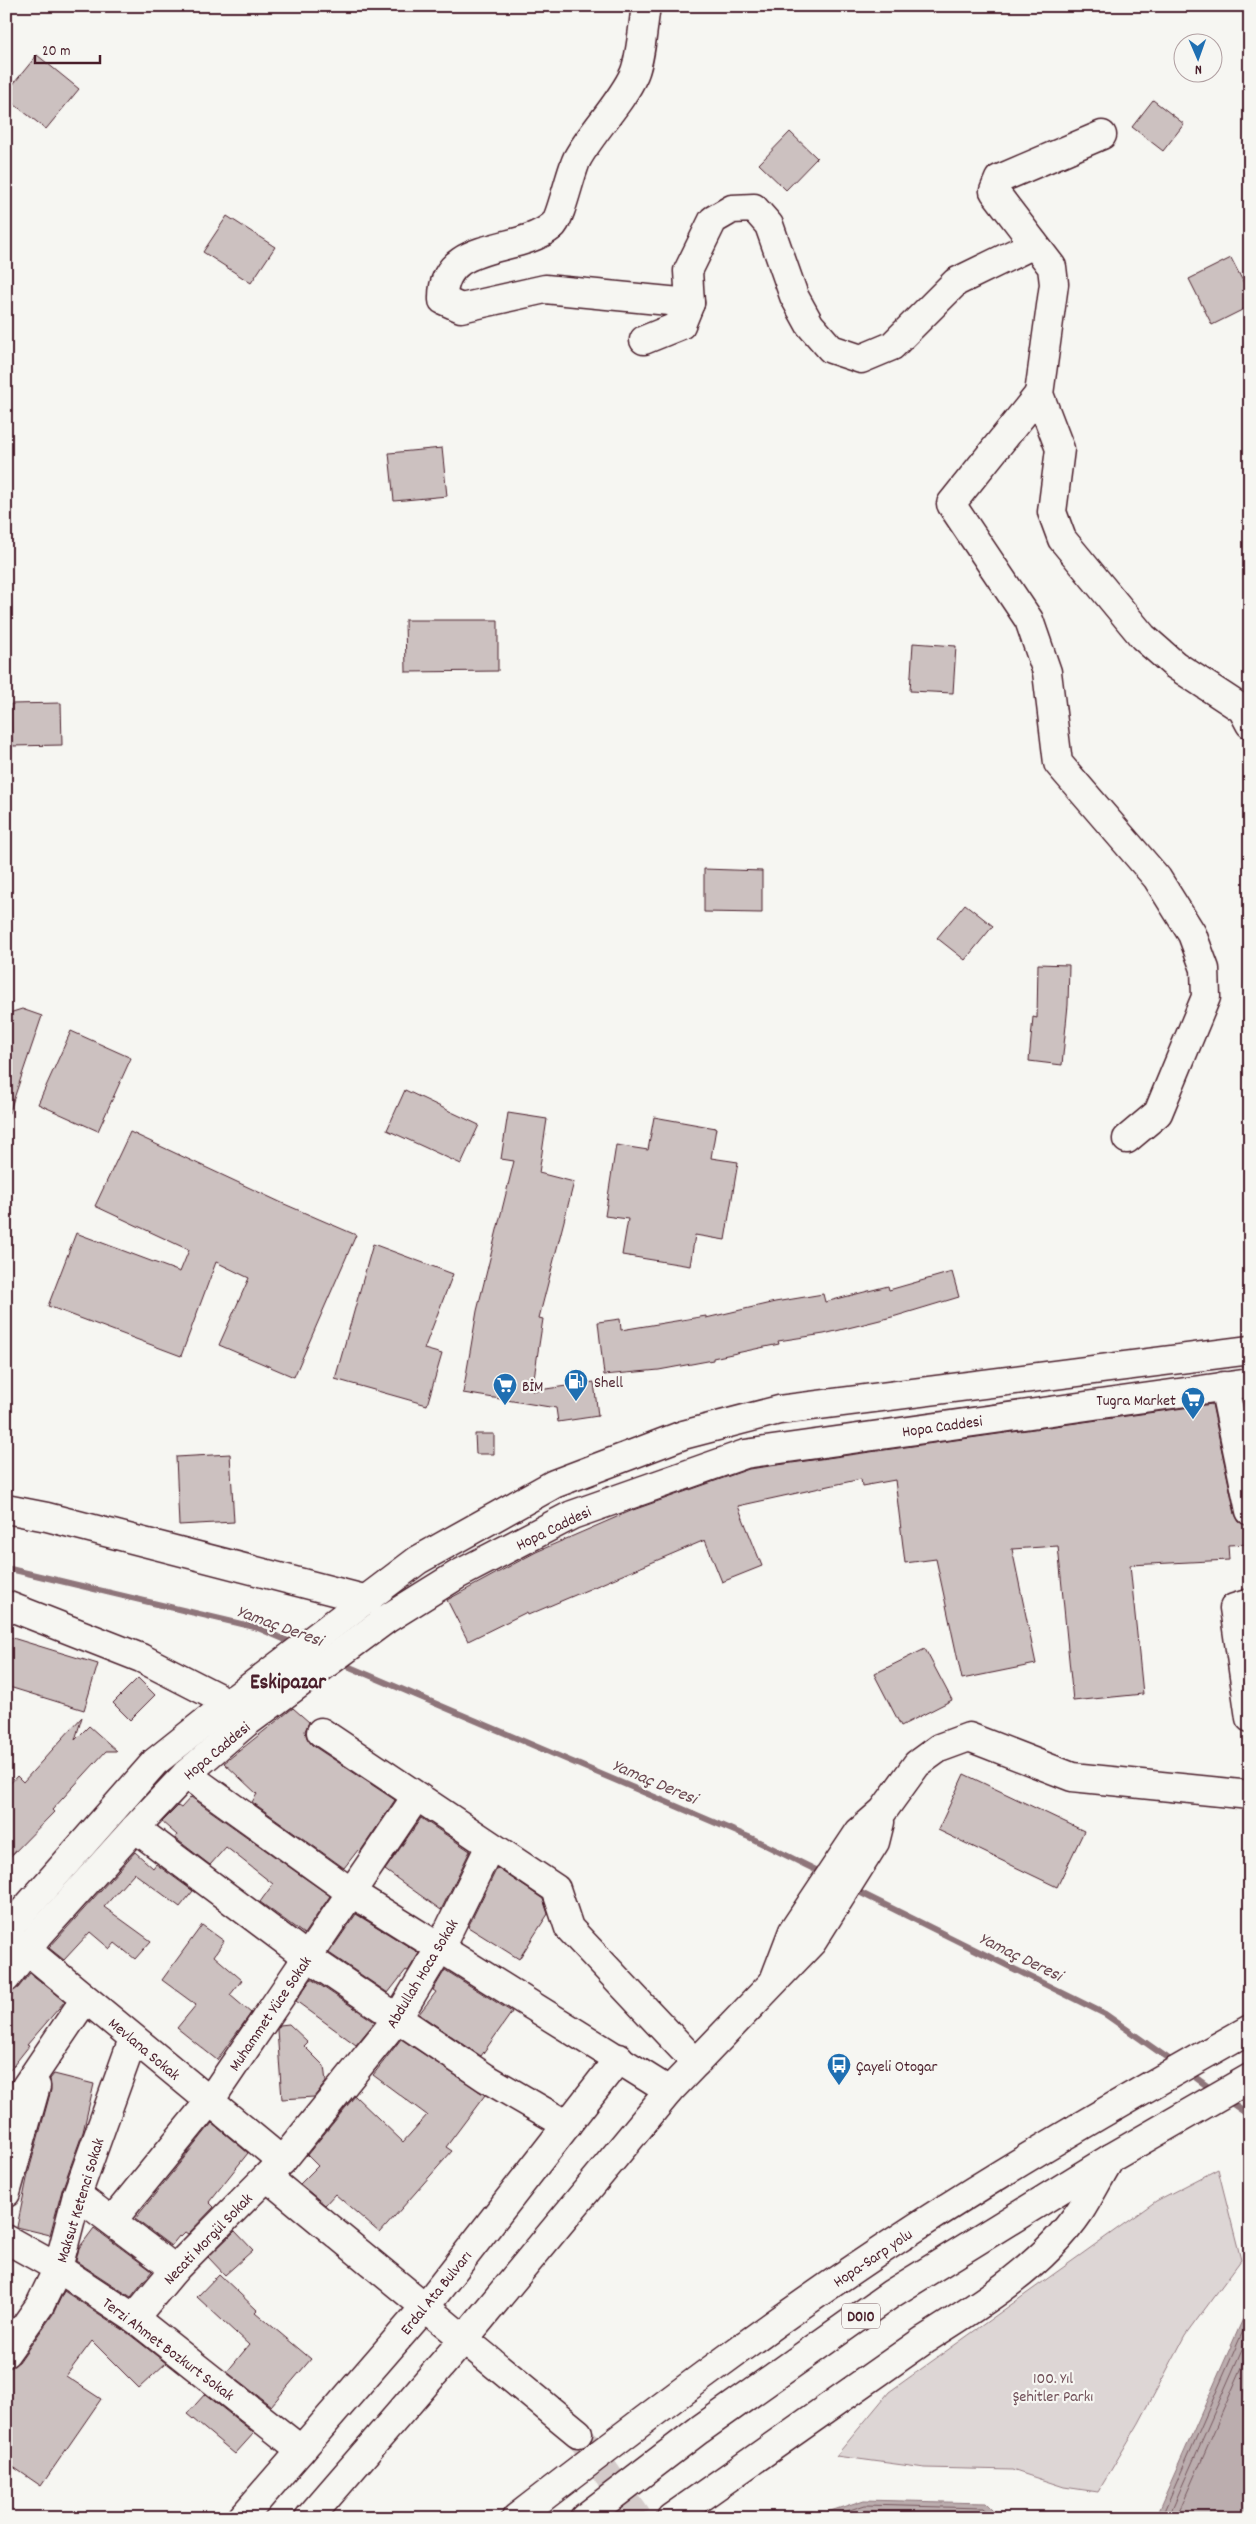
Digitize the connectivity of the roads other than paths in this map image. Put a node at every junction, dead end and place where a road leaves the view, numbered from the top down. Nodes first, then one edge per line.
1 (646, 6) edge
2 (1102, 135) dead end
3 (1034, 244) junction
4 (690, 303) junction
5 (644, 340) dead end
6 (1039, 394) junction
7 (1250, 724) edge
8 (1127, 1139) dead end
9 (1250, 1350) edge
10 (1237, 1385) edge
11 (6, 1509) edge
12 (1250, 1511) edge
13 (368, 1600) junction
14 (1250, 1602) edge
15 (6, 1605) edge
16 (229, 1703) junction
17 (1250, 1718) edge
18 (321, 1732) dead end
19 (186, 1774) junction
20 (1250, 1796) edge
21 (416, 1797) junction
22 (135, 1828) junction
23 (490, 1846) junction
24 (352, 1893) junction
25 (6, 1931) edge
26 (17, 1943) edge
27 (440, 1948) junction
28 (307, 1957) junction
29 (6, 1978) edge
30 (85, 1998) junction
31 (397, 2018) junction
32 (1250, 2029) edge
33 (133, 2039) junction
34 (619, 2058) junction
35 (43, 2060) junction
36 (696, 2063) junction
37 (1250, 2078) edge
38 (669, 2092) junction
39 (208, 2102) junction
40 (6, 2116) edge
41 (567, 2125) junction
42 (1111, 2158) junction
43 (275, 2169) junction
44 (6, 2193) edge
45 (77, 2194) junction
46 (112, 2221) junction
47 (6, 2240) edge
48 (58, 2268) junction
49 (175, 2269) junction
50 (424, 2307) junction
51 (134, 2318) junction
52 (464, 2339) junction
53 (6, 2353) edge
54 (578, 2433) tunnel mouth
55 (301, 2450) junction
56 (242, 2518) edge
57 (309, 2518) edge
58 (516, 2518) edge
59 (584, 2518) edge
60 (671, 2518) edge

1 - 4 main road
2 - 3 main road
3 - 4 main road
3 - 6 main road
4 - 5 main road
6 - 7 main road
6 - 8 main road
9 - 13 main road, Hopa Caddesi
10 - 12 main road
10 - 19 main road, Hopa Caddesi
11 - 13 main road
13 - 16 main road, Hopa Caddesi
14 - 17 main road
15 - 16 main road
16 - 25 main road, Hopa Caddesi
18 - 21 main road
19 - 22 main road, Hopa Caddesi
19 - 24 main road
20 - 36 main road
21 - 23 main road
21 - 24 main road, Muhammet Yüce Sokak
22 - 26 main road, Hopa Caddesi
22 - 28 main road
23 - 27 main road, Abdullah Hoca Sokak
23 - 36 main road
24 - 27 main road
24 - 28 main road, Muhammet Yüce Sokak
26 - 29 main road, Hopa Caddesi
26 - 30 main road, Mevlana Sokak
27 - 31 main road, Abdullah Hoca Sokak
27 - 34 main road
28 - 31 main road
28 - 39 main road, Muhammet Yüce Sokak
30 - 33 main road, Mevlana Sokak
30 - 35 main road
31 - 41 main road
31 - 43 main road, Abdullah Hoca Sokak
32 - 58 main road, Hopa-Sarp yolu
33 - 39 main road, Mevlana Sokak
33 - 45 main road, Maksut Ketenci Sokak
34 - 38 main road
34 - 41 main road, Erdal Ata Bulvarı
35 - 40 main road
35 - 44 main road
36 - 38 main road
37 - 42 main road, D010
38 - 52 main road
39 - 43 main road, Mevlana Sokak
39 - 46 main road, Muhammet Yüce Sokak
41 - 50 main road, Erdal Ata Bulvarı
42 - 59 main road, D010
42 - 60 main road
43 - 49 main road, Necati Morgül Sokak
43 - 50 main road, Mevlana Sokak
45 - 46 main road
45 - 48 main road, Maksut Ketenci Sokak
46 - 49 main road
47 - 48 main road, Terzi Ahmet Bozkurt Sokak
48 - 51 main road, Terzi Ahmet Bozkurt Sokak
48 - 53 main road, Maksut Ketenci Sokak
49 - 51 main road, Necati Morgül Sokak
50 - 52 main road, Mevlana Sokak
50 - 55 main road, Erdal Ata Bulvarı
51 - 55 main road, Terzi Ahmet Bozkurt Sokak
52 - 54 main road, Mevlana Sokak
52 - 57 main road
55 - 56 main road, Erdal Ata Bulvarı

